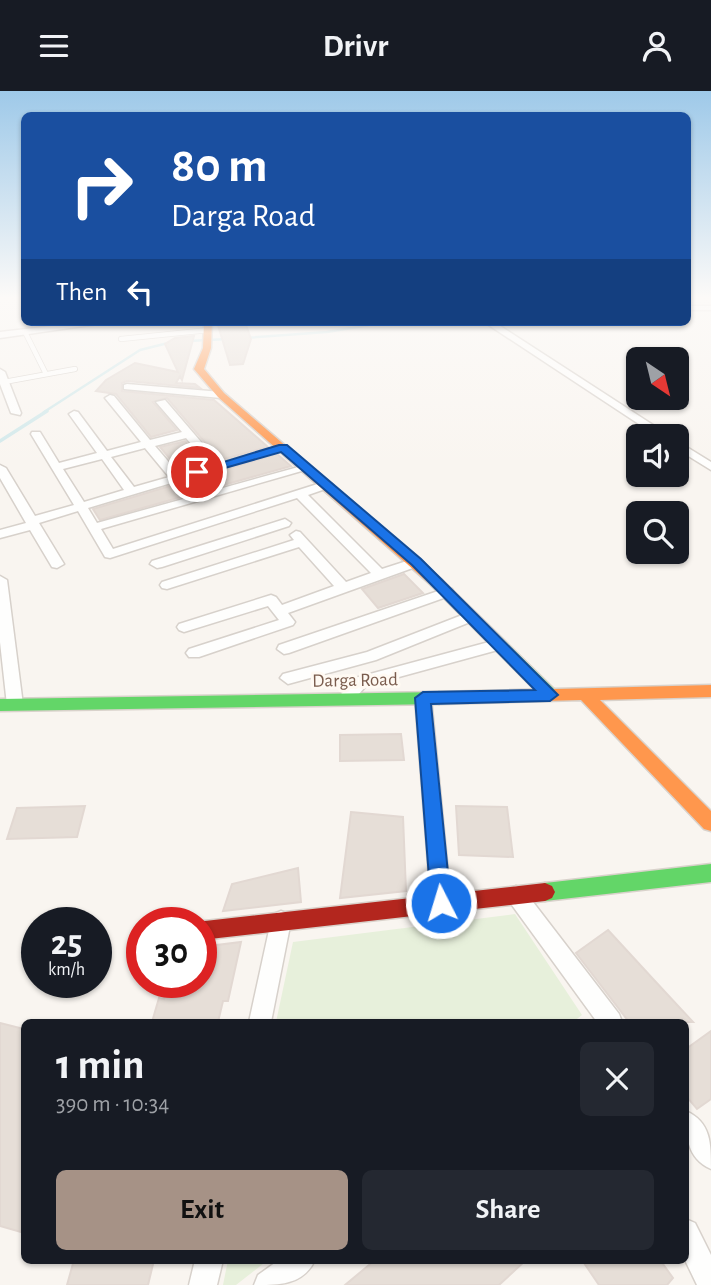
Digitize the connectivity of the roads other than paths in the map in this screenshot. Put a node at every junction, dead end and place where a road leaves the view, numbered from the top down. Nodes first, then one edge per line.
1 (36, 355) edge
2 (203, 355) edge
3 (539, 355) edge
4 (75, 369) dead end
5 (46, 375) junction
6 (1, 379) edge
7 (127, 387) dead end
8 (222, 395) junction
9 (110, 398) dead end
10 (161, 402) dead end
11 (16, 413) dead end
12 (74, 414) dead end
13 (646, 424) edge
14 (36, 434) dead end
15 (188, 434) junction
16 (149, 443) junction
17 (283, 448) junction
18 (689, 452) edge
19 (104, 455) junction
20 (56, 467) junction
21 (217, 467) junction
22 (711, 467) edge
23 (0, 468) edge
24 (306, 468) junction
25 (176, 478) junction
26 (327, 485) junction
27 (131, 491) junction
28 (300, 494) junction
29 (269, 504) junction
30 (80, 506) junction
31 (32, 523) junction
32 (285, 523) junction
33 (95, 527) junction
34 (0, 534) edge
35 (302, 542) junction
36 (416, 562) junction
37 (57, 564) dead end
38 (157, 564) dead end
39 (380, 575) junction
40 (167, 585) dead end
41 (0, 588) edge
42 (343, 588) junction
43 (447, 591) junction
44 (470, 617) junction
45 (280, 619) junction
46 (184, 627) dead end
47 (500, 644) junction
48 (284, 649) junction
49 (194, 653) dead end
50 (288, 678) junction
51 (711, 691) edge
52 (550, 695) junction
53 (586, 695) junction
54 (423, 698) junction
55 (344, 700) junction
56 (285, 701) junction
57 (8, 705) edge
58 (711, 823) edge
59 (711, 873) edge
60 (516, 895) junction
61 (441, 903) junction
62 (281, 921) junction
63 (217, 928) edge
64 (261, 1019) edge
65 (607, 1019) edge
66 (689, 1127) edge
67 (711, 1156) edge
68 (689, 1238) edge
69 (208, 1264) edge
70 (296, 1264) edge
71 (203, 1285) edge
72 (268, 1285) edge
73 (711, 1285) edge

1 - 5 lane
2 - 8 street
3 - 13 street
4 - 5 lane
5 - 6 lane
6 - 11 street
7 - 8 street
8 - 17 street
9 - 16 street
10 - 15 street
12 - 19 street
14 - 20 street
15 - 16 street
15 - 21 street
16 - 19 street
16 - 25 street
17 - 21 street
17 - 24 street
18 - 22 street
19 - 20 street
19 - 27 street
20 - 30 street
21 - 25 street
23 - 31 street
24 - 26 street
24 - 33 street
25 - 27 street
26 - 28 street
26 - 36 street
27 - 30 street
28 - 29 street
28 - 39 street
29 - 32 street
29 - 33 street
30 - 31 street
30 - 33 street
31 - 34 street
31 - 37 street
32 - 35 street
32 - 38 street
35 - 40 street
35 - 42 street
36 - 39 street
36 - 43 street
39 - 42 street
41 - 57 street
42 - 45 street
43 - 44 street
43 - 48 street
44 - 47 street
44 - 50 street
45 - 46 street
45 - 48 street
45 - 49 street
47 - 52 street
47 - 55 street
48 - 50 street
50 - 56 street
51 - 53 street, Darga Road
52 - 53 street, Darga Road
52 - 54 street, Darga Road
53 - 58 street
54 - 55 street, Darga Road
54 - 61 street
55 - 56 street, Darga Road
56 - 57 street, Darga Road
59 - 60 street
60 - 61 street
60 - 65 street
61 - 62 street
62 - 63 street
62 - 64 street
66 - 67 street
68 - 73 street
69 - 71 street
70 - 72 street

